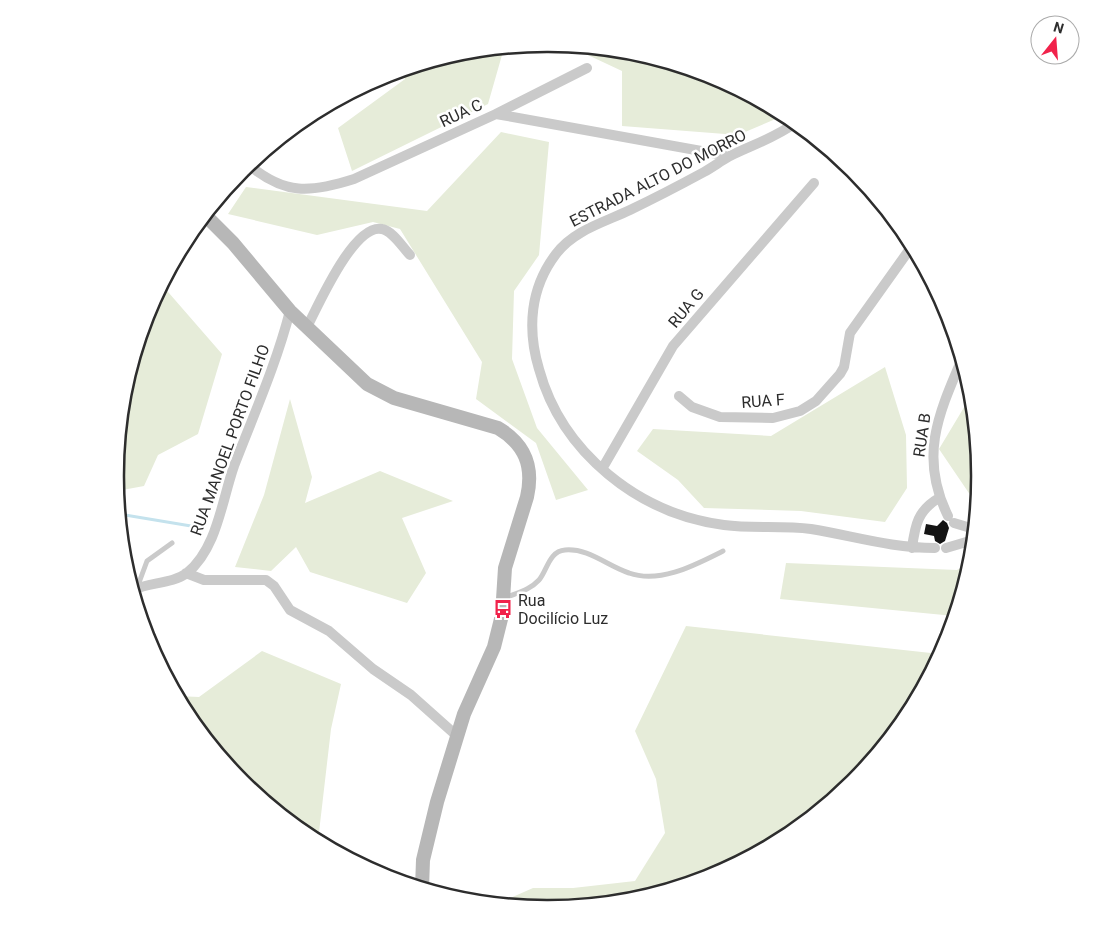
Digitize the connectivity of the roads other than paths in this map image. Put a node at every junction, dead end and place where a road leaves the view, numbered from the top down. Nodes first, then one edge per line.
1 (587, 68) dead end
2 (496, 114) junction
3 (788, 128) edge
4 (729, 156) junction
5 (255, 170) edge
6 (814, 183) dead end
7 (210, 220) edge
8 (907, 253) edge
9 (410, 255) dead end
10 (290, 311) junction
11 (307, 327) junction
12 (958, 369) edge
13 (678, 396) dead end
14 (602, 469) junction
15 (939, 498) junction
16 (968, 526) edge
17 (965, 542) edge
18 (172, 543) dead end
19 (912, 548) junction
20 (935, 548) dead end
21 (946, 548) dead end
22 (723, 551) dead end
23 (186, 573) junction
24 (137, 583) edge
25 (139, 588) edge
26 (502, 599) junction
27 (457, 736) junction
28 (422, 880) edge

1 - 2 street
2 - 4 street, RUA C
2 - 5 street, RUA C
3 - 4 street, ESTRADA ALTO DO MORRO
4 - 14 street, ESTRADA ALTO DO MORRO
6 - 14 street, RUA G
7 - 10 main road
8 - 13 street, RUA F
9 - 11 street
10 - 11 main road
10 - 23 street, RUA MANOEL PORTO FILHO
11 - 26 main road
12 - 15 street, RUA B
14 - 19 street, ESTRADA ALTO DO MORRO
15 - 16 street, RUA B
15 - 19 street
17 - 21 street
18 - 24 lane
19 - 20 street, ESTRADA ALTO DO MORRO
22 - 26 lane
23 - 25 street
23 - 27 street
26 - 27 main road
27 - 28 main road

